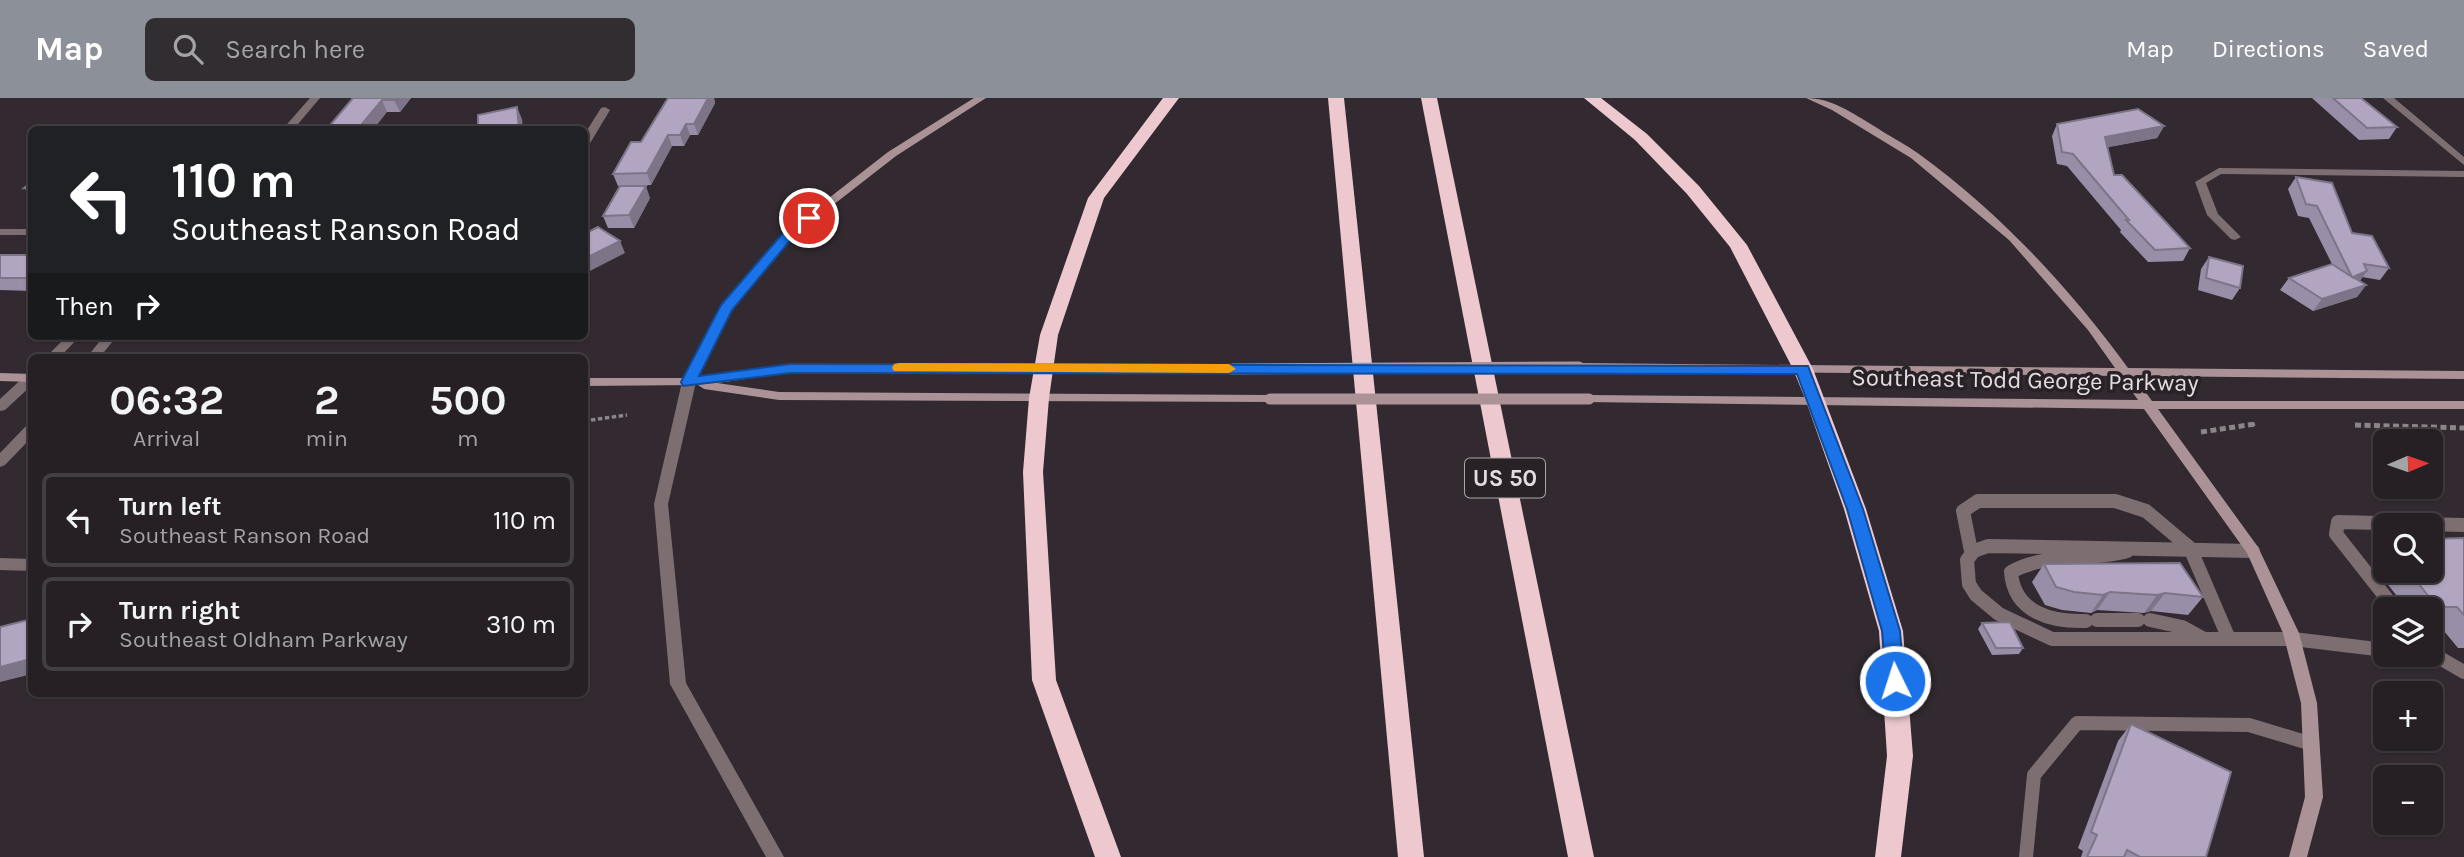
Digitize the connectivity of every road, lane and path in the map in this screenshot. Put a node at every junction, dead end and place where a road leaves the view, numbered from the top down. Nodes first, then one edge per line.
1 (316, 98) edge
2 (981, 98) edge
3 (1171, 98) edge
4 (1336, 98) edge
5 (1429, 98) edge
6 (1592, 98) edge
7 (1811, 98) edge
8 (2388, 98) edge
9 (605, 110) dead end
10 (291, 126) edge
11 (588, 138) edge
12 (2464, 162) edge
13 (2464, 174) edge
14 (0, 232) edge
15 (28, 232) edge
16 (2235, 237) dead end
17 (70, 340) edge
18 (108, 340) edge
19 (55, 354) edge
20 (96, 354) edge
21 (1042, 368) junction
22 (1803, 369) junction
23 (2124, 373) junction
24 (2464, 375) edge
25 (0, 377) edge
26 (28, 377) edge
27 (28, 380) edge
28 (588, 382) edge
29 (689, 382) junction
30 (1039, 398) junction
31 (1816, 401) junction
32 (2148, 405) junction
33 (2464, 405) edge
34 (0, 407) edge
35 (627, 415) dead end
36 (588, 420) edge
37 (2260, 424) dead end
38 (2349, 424) dead end
39 (2464, 428) edge
40 (28, 432) edge
41 (2201, 432) dead end
42 (0, 462) edge
43 (2464, 525) edge
44 (2134, 548) junction
45 (2190, 548) junction
46 (1971, 551) junction
47 (2253, 551) junction
48 (0, 564) edge
49 (28, 565) edge
50 (2386, 597) edge
51 (2203, 639) junction
52 (2228, 639) junction
53 (2292, 639) junction
54 (2373, 649) edge
55 (2443, 660) edge
56 (2464, 672) edge
57 (2312, 744) junction
58 (775, 857) edge
59 (1108, 857) edge
60 (1411, 857) edge
61 (1581, 857) edge
62 (1888, 857) edge
63 (2026, 857) edge
64 (2298, 857) edge

1 - 10 street
2 - 29 main road
3 - 21 highway
4 - 60 highway
5 - 61 highway, US 50
6 - 22 highway
7 - 23 main road
8 - 12 street
9 - 11 street
13 - 16 street
14 - 15 street
17 - 19 street
18 - 20 street
21 - 22 main road, Southeast Todd George Parkway, bridge
21 - 29 main road, Southeast Todd George Parkway
21 - 30 highway
22 - 23 main road, Southeast Todd George Parkway
22 - 31 highway
23 - 24 main road, Southeast Todd George Parkway
23 - 32 main road
25 - 26 main road
27 - 34 street
28 - 29 main road
29 - 30 main road, Southeast Todd George Parkway
29 - 58 street
30 - 31 main road, Southeast Todd George Parkway, bridge
30 - 59 highway
31 - 32 main road, Southeast Todd George Parkway
31 - 62 highway
32 - 33 main road, Southeast Todd George Parkway
32 - 47 main road
35 - 36 path
37 - 41 path
38 - 39 path
40 - 42 street
43 - 50 lane
44 - 45 lane
44 - 46 lane
44 - 51 lane
45 - 46 lane
45 - 47 lane
45 - 52 lane
46 - 51 lane
47 - 53 main road
48 - 49 street
51 - 52 lane
52 - 53 lane
53 - 54 lane
53 - 57 main road
55 - 56 lane
57 - 63 lane
57 - 64 main road

